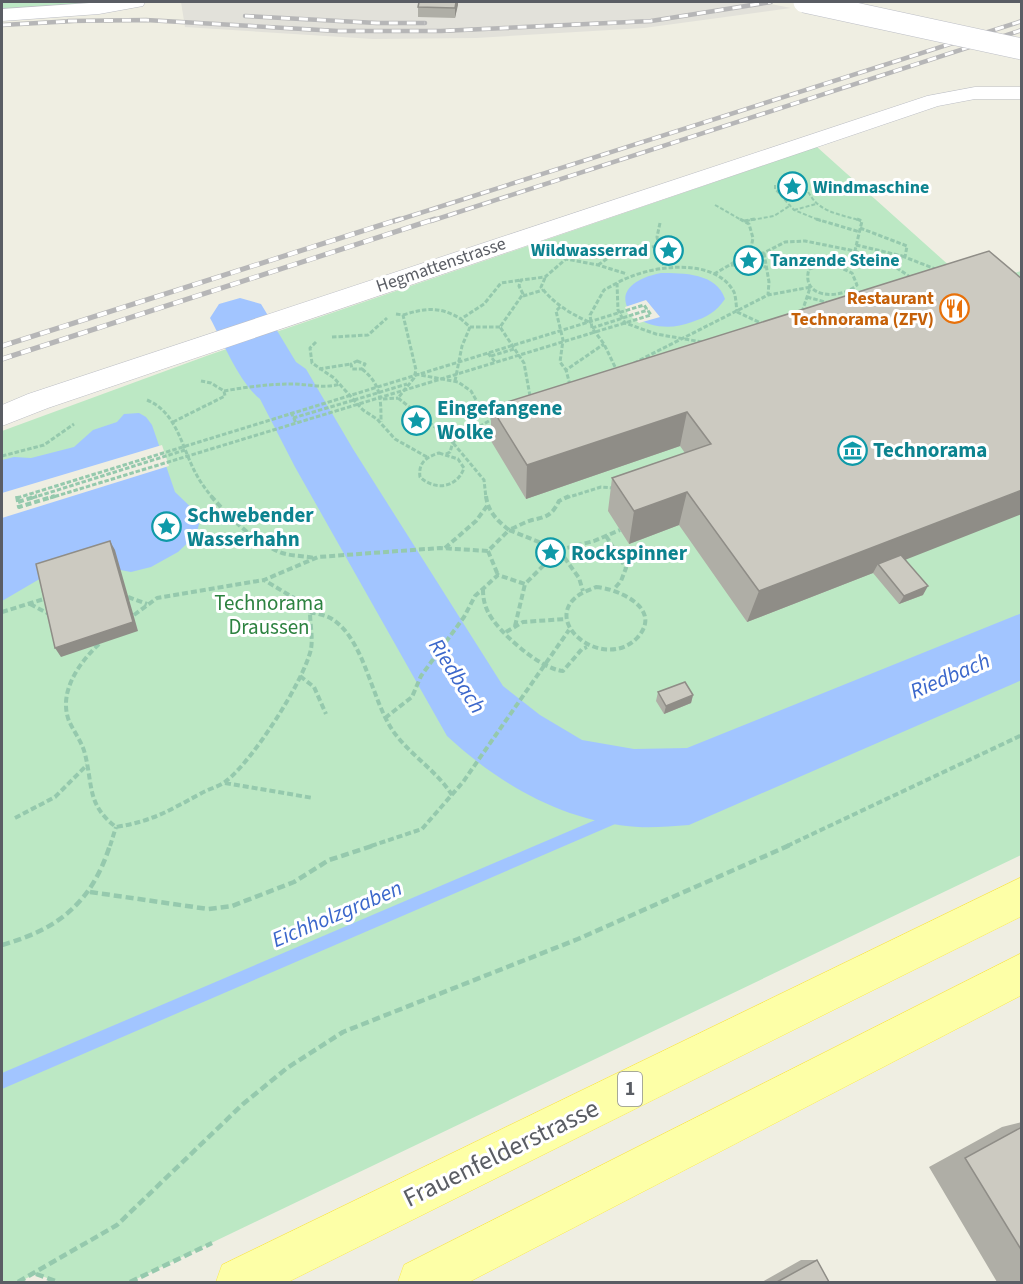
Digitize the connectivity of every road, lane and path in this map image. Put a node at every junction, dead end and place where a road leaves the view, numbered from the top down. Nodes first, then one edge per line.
1 (136, 2) edge
2 (804, 2) edge
3 (2, 15) edge
4 (1022, 49) edge
5 (1022, 93) edge
6 (792, 179) dead end
7 (779, 182) dead end
8 (706, 203) dead end
9 (816, 203) junction
10 (791, 205) junction
11 (794, 210) junction
12 (661, 219) dead end
13 (743, 221) junction
14 (860, 230) junction
15 (856, 245) junction
16 (659, 246) junction
17 (869, 247) junction
18 (855, 251) junction
19 (750, 253) junction
20 (764, 253) junction
21 (868, 257) junction
22 (904, 257) junction
23 (730, 264) junction
24 (598, 265) junction
25 (664, 267) junction
26 (766, 267) junction
27 (845, 268) junction
28 (897, 268) junction
29 (714, 274) junction
30 (627, 275) junction
31 (937, 276) edge
32 (546, 277) junction
33 (914, 278) edge
34 (521, 280) junction
35 (617, 283) junction
36 (811, 287) junction
37 (543, 290) junction
38 (768, 295) junction
39 (522, 296) junction
40 (808, 297) junction
41 (837, 304) edge
42 (560, 307) junction
43 (648, 310) junction
44 (737, 312) junction
45 (403, 315) junction
46 (797, 318) edge
47 (461, 319) junction
48 (591, 323) junction
49 (470, 327) junction
50 (500, 327) junction
51 (771, 327) edge
52 (592, 328) junction
53 (327, 337) dead end
54 (683, 338) junction
55 (319, 340) dead end
56 (708, 343) edge
57 (604, 344) junction
58 (514, 349) junction
59 (489, 354) junction
60 (495, 362) junction
61 (351, 364) junction
62 (318, 369) junction
63 (362, 369) junction
64 (566, 370) junction
65 (415, 374) junction
66 (404, 378) junction
67 (194, 381) dead end
68 (455, 381) junction
69 (340, 384) junction
70 (408, 384) junction
71 (580, 385) edge
72 (410, 388) junction
73 (224, 391) junction
74 (539, 393) edge
75 (530, 396) junction
76 (398, 398) junction
77 (383, 399) junction
78 (138, 400) dead end
79 (354, 400) junction
80 (523, 401) edge
81 (291, 412) junction
82 (501, 414) edge
83 (2, 416) edge
84 (293, 418) junction
85 (494, 418) junction
86 (79, 421) dead end
87 (173, 422) junction
88 (296, 423) junction
89 (381, 423) junction
90 (453, 442) junction
91 (185, 450) junction
92 (446, 454) junction
93 (2, 456) edge
94 (427, 457) junction
95 (464, 468) junction
96 (476, 471) junction
97 (622, 488) edge
98 (18, 502) junction
99 (487, 506) junction
100 (509, 530) junction
101 (620, 530) dead end
102 (606, 536) junction
103 (442, 548) junction
104 (488, 550) junction
105 (559, 550) junction
106 (317, 557) junction
107 (498, 574) junction
108 (264, 580) junction
109 (525, 584) junction
110 (483, 588) junction
111 (614, 589) junction
112 (583, 591) junction
113 (129, 597) edge
114 (48, 598) edge
115 (30, 603) junction
116 (148, 604) junction
117 (2, 612) edge
118 (310, 612) junction
119 (52, 615) edge
120 (134, 615) edge
121 (566, 619) junction
122 (515, 627) junction
123 (569, 630) junction
124 (506, 632) junction
125 (99, 644) edge
126 (587, 646) junction
127 (84, 649) edge
128 (84, 657) junction
129 (545, 664) junction
130 (300, 676) junction
131 (326, 714) dead end
132 (385, 718) junction
133 (1022, 735) edge
134 (88, 765) junction
135 (224, 783) junction
136 (452, 795) junction
137 (313, 798) dead end
138 (15, 818) dead end
139 (116, 827) junction
140 (90, 892) junction
141 (1022, 896) edge
142 (2, 945) edge
143 (1022, 973) edge
144 (36, 1274) junction
145 (18, 1282) edge
146 (58, 1282) edge
147 (239, 1282) edge
148 (421, 1282) edge

1 - 3 street
2 - 4 street, bridge
5 - 83 street, Hegmattenstrasse
6 - 9 path
7 - 10 path
8 - 13 path
9 - 11 path
9 - 14 path
10 - 11 path
10 - 13 path
11 - 14 path
12 - 16 path
13 - 19 path
14 - 15 path
14 - 22 path
15 - 17 path
15 - 18 path
16 - 24 path
16 - 25 path
17 - 21 path
17 - 22 path
18 - 20 path
18 - 21 path
18 - 27 path
19 - 20 path
19 - 23 path
20 - 26 path
21 - 28 path
22 - 28 path
22 - 31 path
23 - 26 path
23 - 29 path
24 - 30 path
24 - 32 path
25 - 29 path
25 - 30 path
26 - 38 path
27 - 36 path
27 - 36 path
28 - 33 path
29 - 44 path
30 - 35 path
32 - 34 path
32 - 37 path
34 - 39 path
34 - 47 path
35 - 48 path
35 - 54 path
36 - 38 path
36 - 40 path
37 - 39 path
37 - 42 path
38 - 44 path
39 - 50 path
40 - 41 path
40 - 46 path
42 - 48 path
42 - 64 path
43 - 52 path, bridge
43 - 59 path, bridge
43 - 60 path, bridge
44 - 51 path
44 - 54 path
45 - 47 path
45 - 53 path
45 - 65 path
47 - 49 path
48 - 52 path
49 - 50 path
49 - 68 path
50 - 58 path
52 - 57 path
54 - 56 path
54 - 57 path
55 - 62 path
57 - 64 path
58 - 59 path
58 - 75 path
59 - 60 path
59 - 66 path, bridge
60 - 72 path, bridge
61 - 62 path
61 - 63 path
61 - 63 path
62 - 69 path
63 - 77 path
64 - 71 path
65 - 68 path
65 - 76 path
66 - 70 path, bridge
66 - 81 path, bridge
67 - 73 path
68 - 85 path
69 - 73 path
69 - 79 path
70 - 72 path, bridge
70 - 79 path, bridge
72 - 88 path, bridge
73 - 87 path
74 - 75 path
75 - 80 path
76 - 77 path
76 - 90 path
77 - 89 path
78 - 87 path
79 - 84 path
79 - 89 path
81 - 84 path, bridge
81 - 98 path, bridge
82 - 85 path
84 - 88 path, bridge
85 - 90 path
86 - 93 path
87 - 91 path
88 - 98 path, bridge
89 - 94 path
90 - 92 path
90 - 96 path
91 - 98 path, bridge
91 - 106 path
92 - 94 path
92 - 95 path
94 - 95 path
95 - 96 path
96 - 99 path
97 - 100 path
99 - 100 path
99 - 103 path
100 - 104 path
100 - 105 path
101 - 102 path
102 - 105 path
102 - 111 path
103 - 104 path
103 - 106 path
104 - 107 path
105 - 109 path
105 - 112 path
106 - 108 path
107 - 109 path
107 - 110 path
108 - 116 path
108 - 118 path
109 - 122 path
110 - 124 path
110 - 132 path
111 - 112 path
111 - 126 path
112 - 121 path
113 - 116 path
114 - 115 path
115 - 117 path
115 - 119 path
116 - 120 path
118 - 130 path
118 - 132 path
121 - 122 path
121 - 123 path
122 - 124 path
123 - 126 path
123 - 129 path
124 - 129 path
125 - 128 path
126 - 129 path
127 - 128 path
128 - 134 path
129 - 136 path
130 - 131 path
130 - 135 path
132 - 136 path
133 - 144 path
134 - 138 path
134 - 139 path
135 - 137 path
135 - 139 path
136 - 140 path
139 - 140 path
140 - 142 path
141 - 147 main road, Frauenfelderstrasse / 1
143 - 148 main road
144 - 145 path
144 - 146 path

